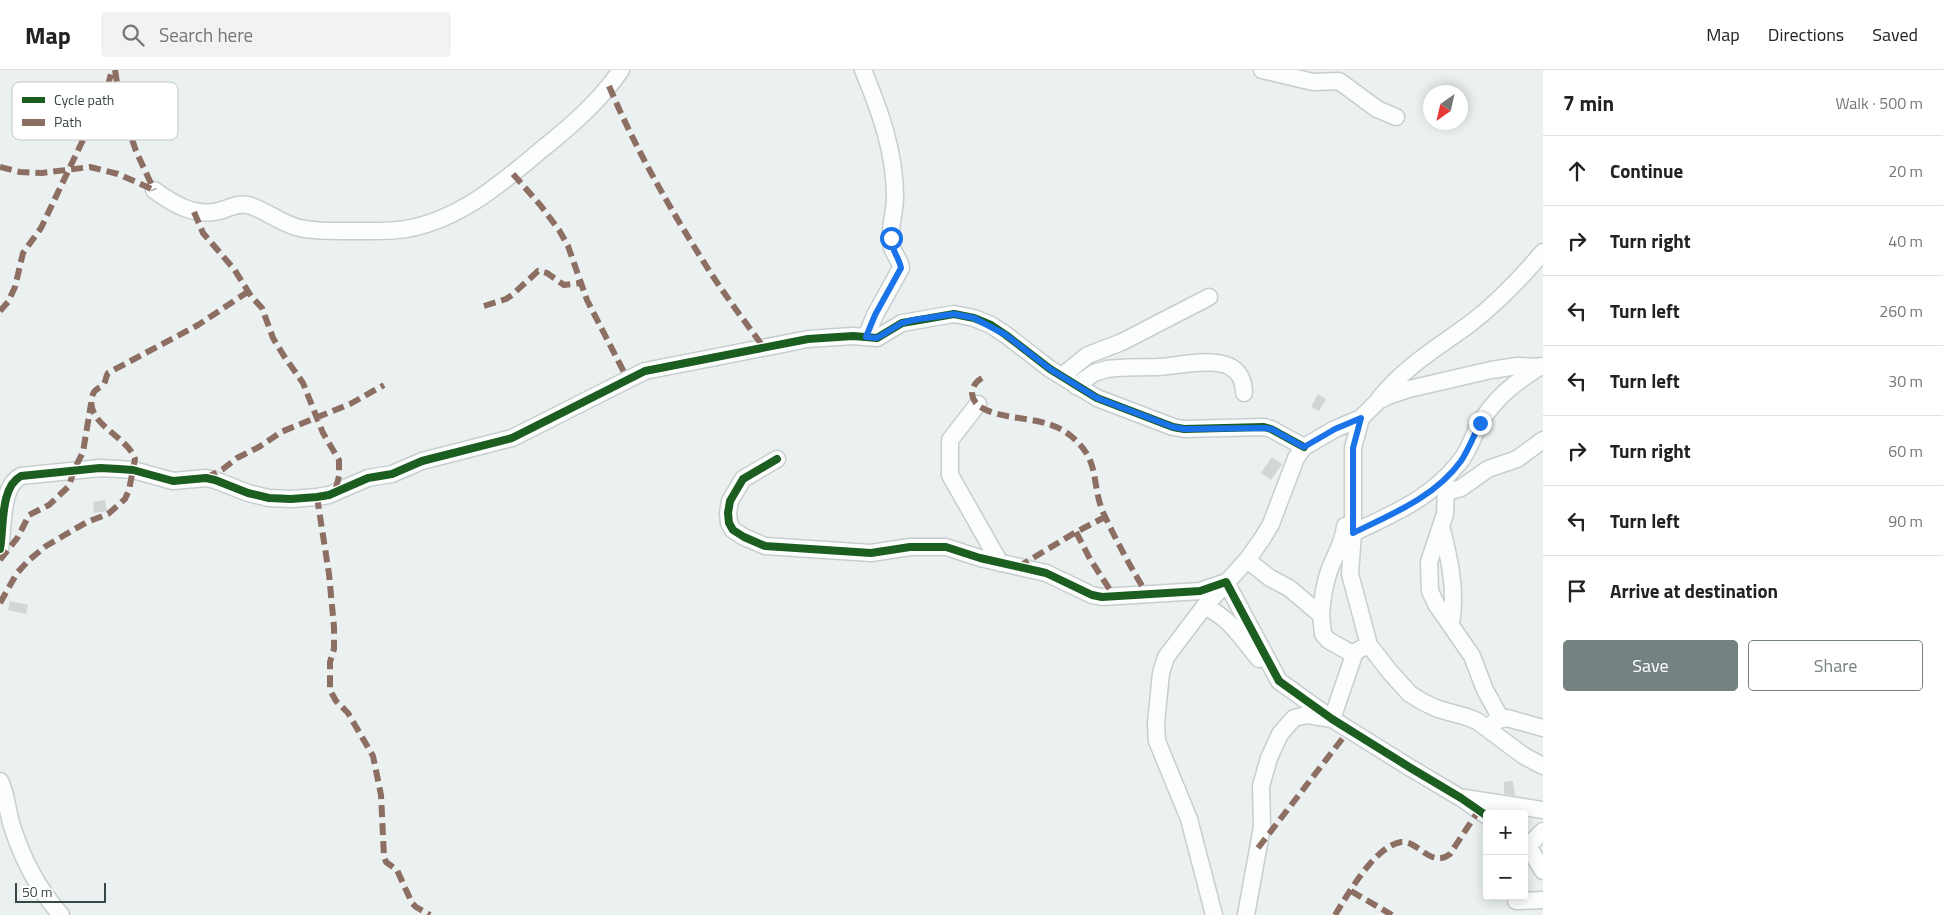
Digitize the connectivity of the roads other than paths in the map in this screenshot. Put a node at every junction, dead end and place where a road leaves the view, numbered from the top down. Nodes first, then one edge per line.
1 (621, 70) edge
2 (863, 70) edge
3 (1262, 70) edge
4 (1396, 117) dead end
5 (154, 190) dead end
6 (1543, 252) edge
7 (1209, 297) dead end
8 (866, 337) junction
9 (1542, 366) edge
10 (1062, 376) junction
11 (1076, 386) junction
12 (1244, 393) dead end
13 (1378, 401) junction
14 (978, 404) dead end
15 (1361, 418) junction
16 (1543, 440) edge
17 (1304, 447) junction
18 (777, 459) dead end
19 (1441, 487) junction
20 (1353, 491) junction
21 (1441, 526) junction
22 (1353, 533) junction
23 (0, 549) edge
24 (1247, 560) junction
25 (1000, 563) junction
26 (1226, 582) junction
27 (1204, 607) junction
28 (1321, 615) junction
29 (1450, 623) junction
30 (1362, 648) junction
31 (1279, 681) junction
32 (1501, 718) junction
33 (1332, 719) junction
34 (1486, 728) junction
35 (1543, 728) edge
36 (1543, 766) edge
37 (0, 780) edge
38 (1462, 798) junction
39 (1543, 810) edge
40 (1483, 813) edge
41 (1543, 831) edge
42 (1528, 842) edge
43 (1528, 847) edge
44 (1543, 871) edge
45 (1543, 900) edge
46 (1516, 901) dead end
47 (61, 915) edge
48 (1214, 915) edge
49 (1246, 915) edge

1 - 5 street
2 - 8 street
3 - 4 street
6 - 13 street
7 - 10 street
8 - 10 street
8 - 23 street
9 - 13 street
9 - 19 street
10 - 11 street
11 - 12 street
11 - 17 street
13 - 15 street
14 - 25 street
15 - 17 street
15 - 20 street
16 - 19 street
17 - 24 street
18 - 25 street
19 - 21 street
19 - 22 street
20 - 22 street
20 - 28 street
21 - 29 street
21 - 29 street
22 - 30 street
24 - 26 street
24 - 28 street
25 - 26 street
26 - 27 street
26 - 31 street
27 - 31 street
27 - 48 street
28 - 30 street
29 - 32 street
30 - 33 street
30 - 34 street
31 - 33 street
32 - 34 street
32 - 35 street
33 - 38 street
33 - 49 street
34 - 36 street
37 - 47 street
38 - 39 street
38 - 40 street
41 - 42 street
43 - 44 street
45 - 46 street

